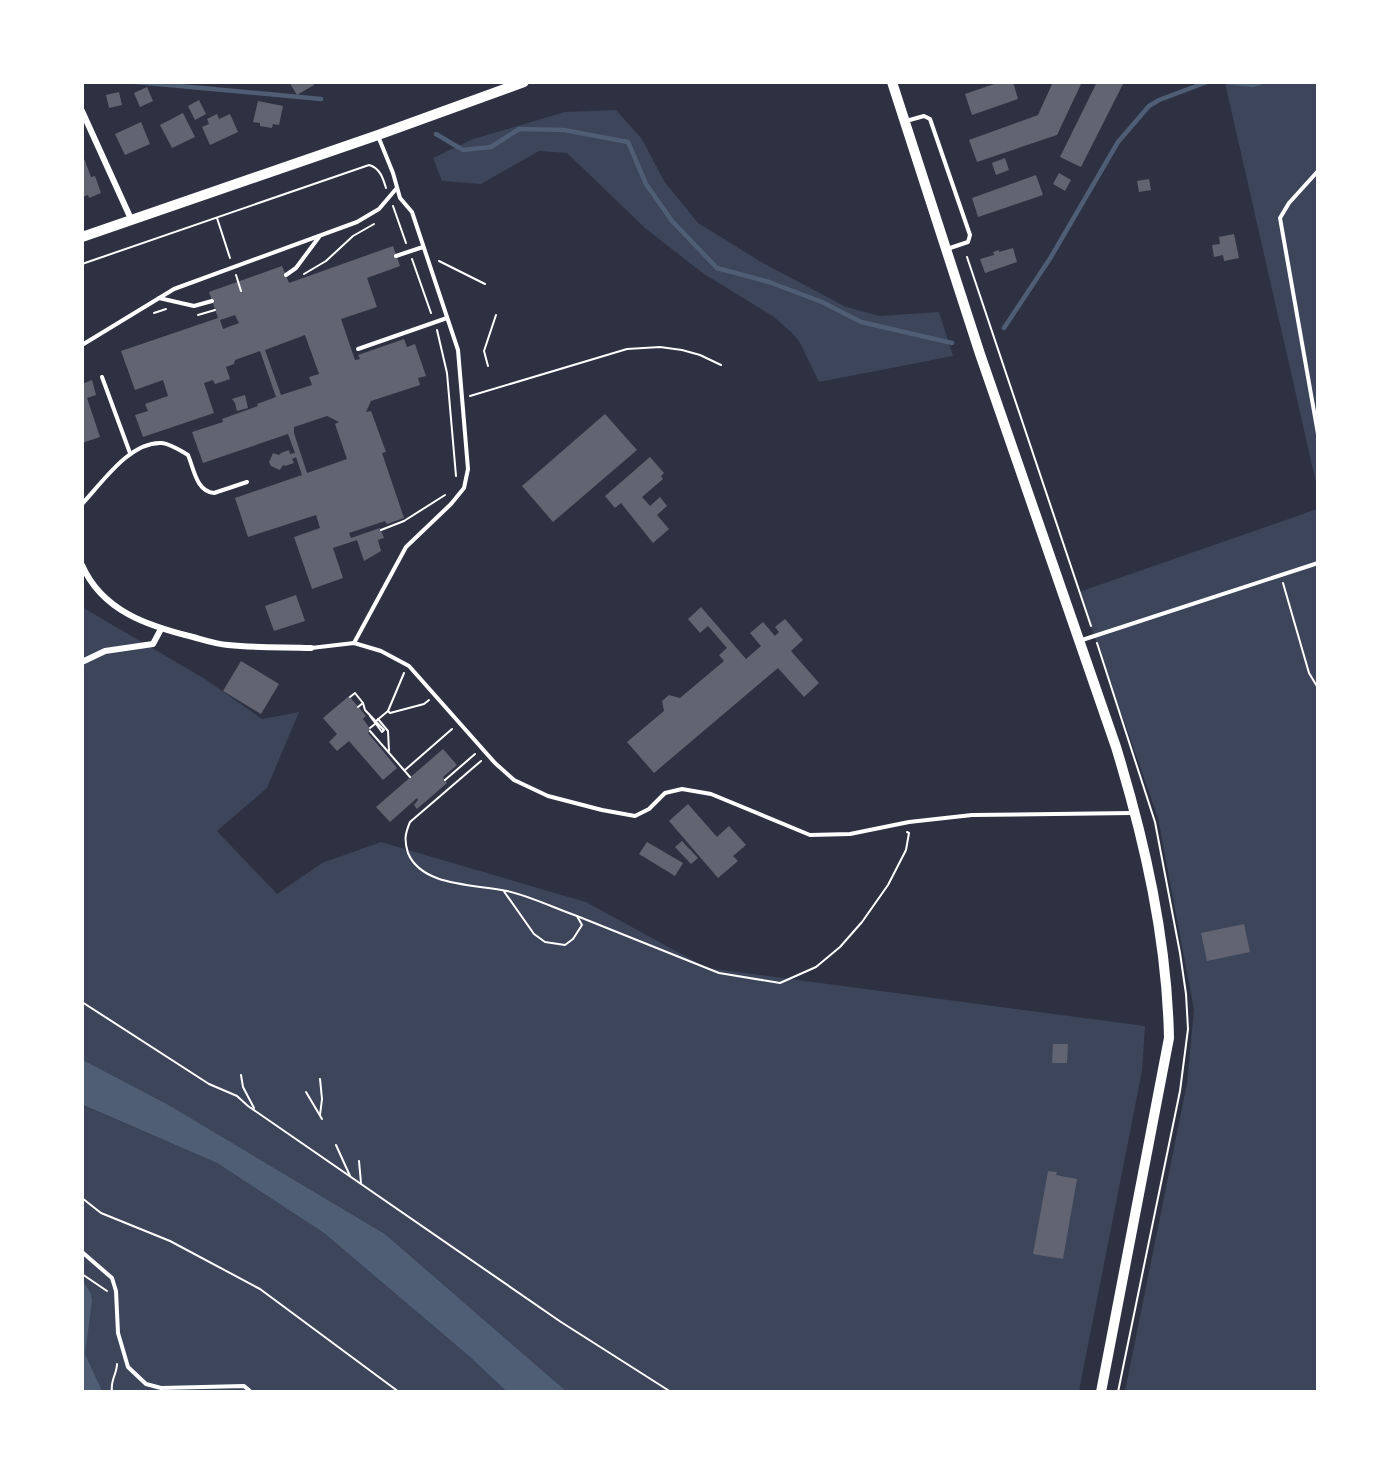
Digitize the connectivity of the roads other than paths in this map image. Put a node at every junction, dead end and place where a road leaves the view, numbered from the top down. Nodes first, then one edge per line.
1 (524, 82) edge
2 (892, 82) edge
3 (82, 111) edge
4 (905, 121) junction
5 (378, 135) junction
6 (1317, 171) edge
7 (396, 189) junction
8 (131, 219) junction
9 (319, 236) junction
10 (82, 237) edge
11 (423, 247) junction
12 (947, 249) junction
13 (396, 256) dead end
14 (286, 275) dead end
15 (159, 298) junction
16 (212, 301) dead end
17 (447, 318) junction
18 (82, 345) edge
19 (358, 349) dead end
20 (102, 377) dead end
21 (1317, 434) edge
22 (130, 453) junction
23 (247, 482) dead end
24 (82, 504) edge
25 (1317, 563) edge
26 (82, 565) edge
27 (161, 629) junction
28 (1079, 642) junction
29 (354, 643) junction
30 (311, 648) joint
31 (82, 662) edge
32 (1136, 813) junction
33 (82, 1252) edge
34 (251, 1392) edge
35 (1101, 1392) edge

1 - 5 street
2 - 4 street
3 - 8 street
4 - 12 street
4 - 12 lane
5 - 7 lane
5 - 8 street
6 - 21 lane
7 - 9 lane
7 - 11 lane
8 - 10 street
9 - 14 lane
9 - 15 lane
11 - 13 lane
11 - 17 lane
12 - 28 street
15 - 16 lane
15 - 18 lane
17 - 19 lane
17 - 29 lane
20 - 22 lane
22 - 23 lane
22 - 24 lane
25 - 28 lane
26 - 27 street
27 - 30 street
27 - 31 street
28 - 32 street
29 - 30 lane
29 - 32 lane
32 - 35 street
33 - 34 lane

